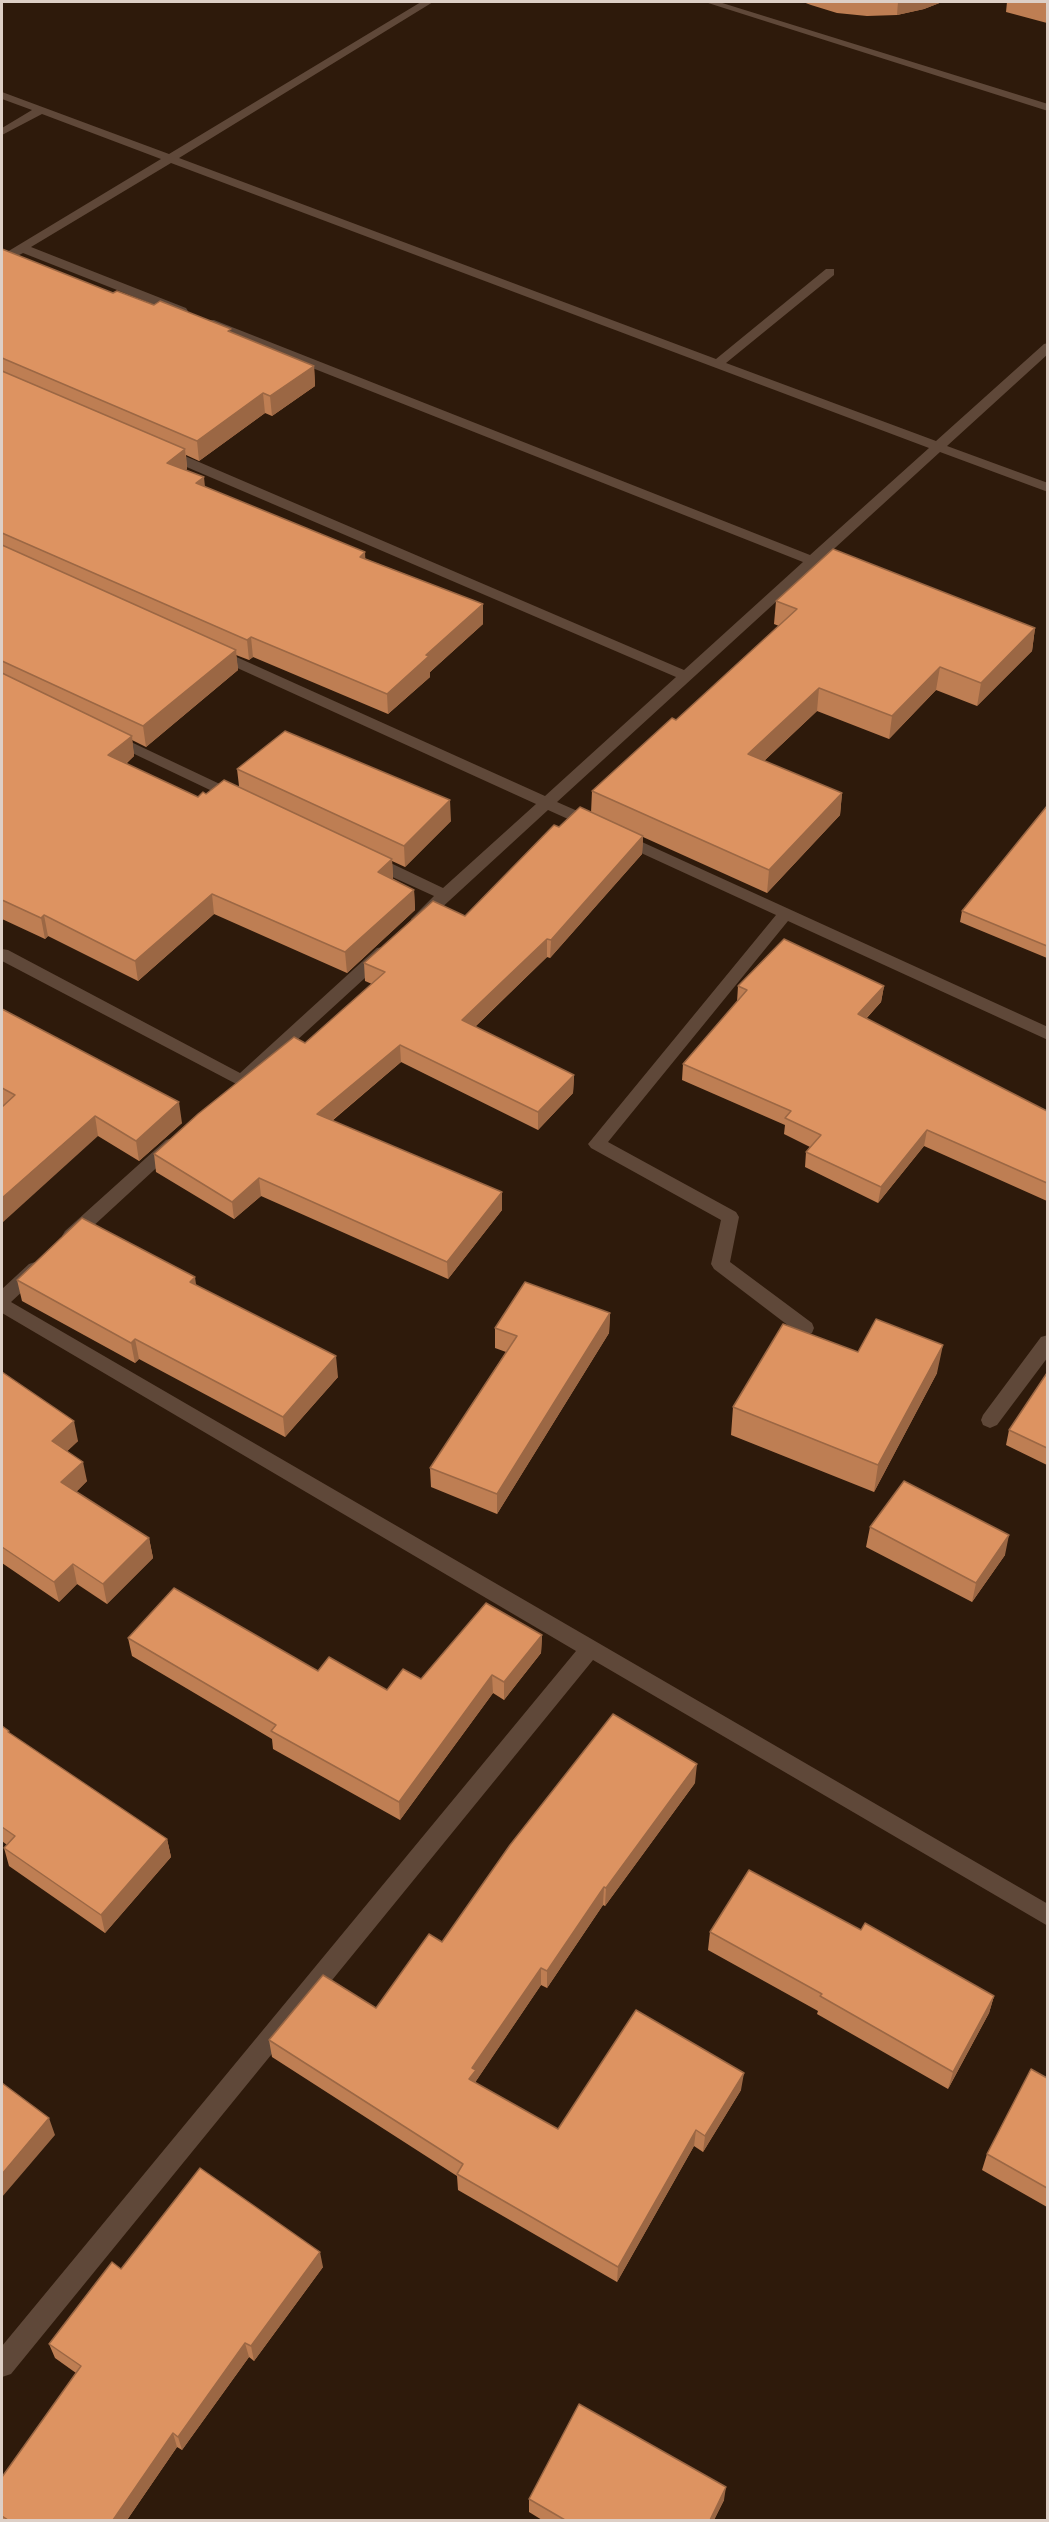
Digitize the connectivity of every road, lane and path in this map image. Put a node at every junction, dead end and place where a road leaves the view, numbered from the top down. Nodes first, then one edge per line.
1 (428, 2) edge
2 (710, 2) edge
3 (2, 95) edge
4 (1047, 108) edge
5 (41, 110) junction
6 (2, 132) edge
7 (170, 158) junction
8 (22, 248) junction
9 (2, 260) edge
10 (830, 272) dead end
11 (1047, 346) edge
12 (717, 364) junction
13 (938, 447) junction
14 (154, 448) edge
15 (1047, 488) edge
16 (812, 561) junction
17 (198, 644) edge
18 (687, 676) junction
19 (99, 732) edge
20 (547, 802) junction
21 (250, 803) edge
22 (358, 854) edge
23 (445, 895) junction
24 (786, 913) junction
25 (410, 927) edge
26 (392, 944) edge
27 (2, 954) edge
28 (1047, 1034) edge
29 (182, 1135) edge
30 (62, 1245) edge
31 (44, 1260) edge
32 (2, 1299) edge
33 (2, 1305) edge
34 (805, 1328) dead end
35 (1047, 1342) edge
36 (990, 1420) dead end
37 (590, 1649) junction
38 (1047, 1917) edge
39 (2, 2365) edge

1 - 7 street
2 - 4 street
3 - 5 street
5 - 6 street
5 - 7 street
7 - 8 street
7 - 12 street
8 - 9 street
8 - 16 street
10 - 12 street
11 - 13 street
12 - 13 street
13 - 15 street
13 - 16 street
14 - 18 street
16 - 18 street
17 - 20 street
18 - 20 street
19 - 21 street
20 - 23 street
20 - 24 street
22 - 23 street
23 - 25 street
24 - 28 street
24 - 34 street
26 - 27 street
29 - 30 street
31 - 32 street
33 - 37 street
35 - 36 street
37 - 38 street
37 - 39 street

